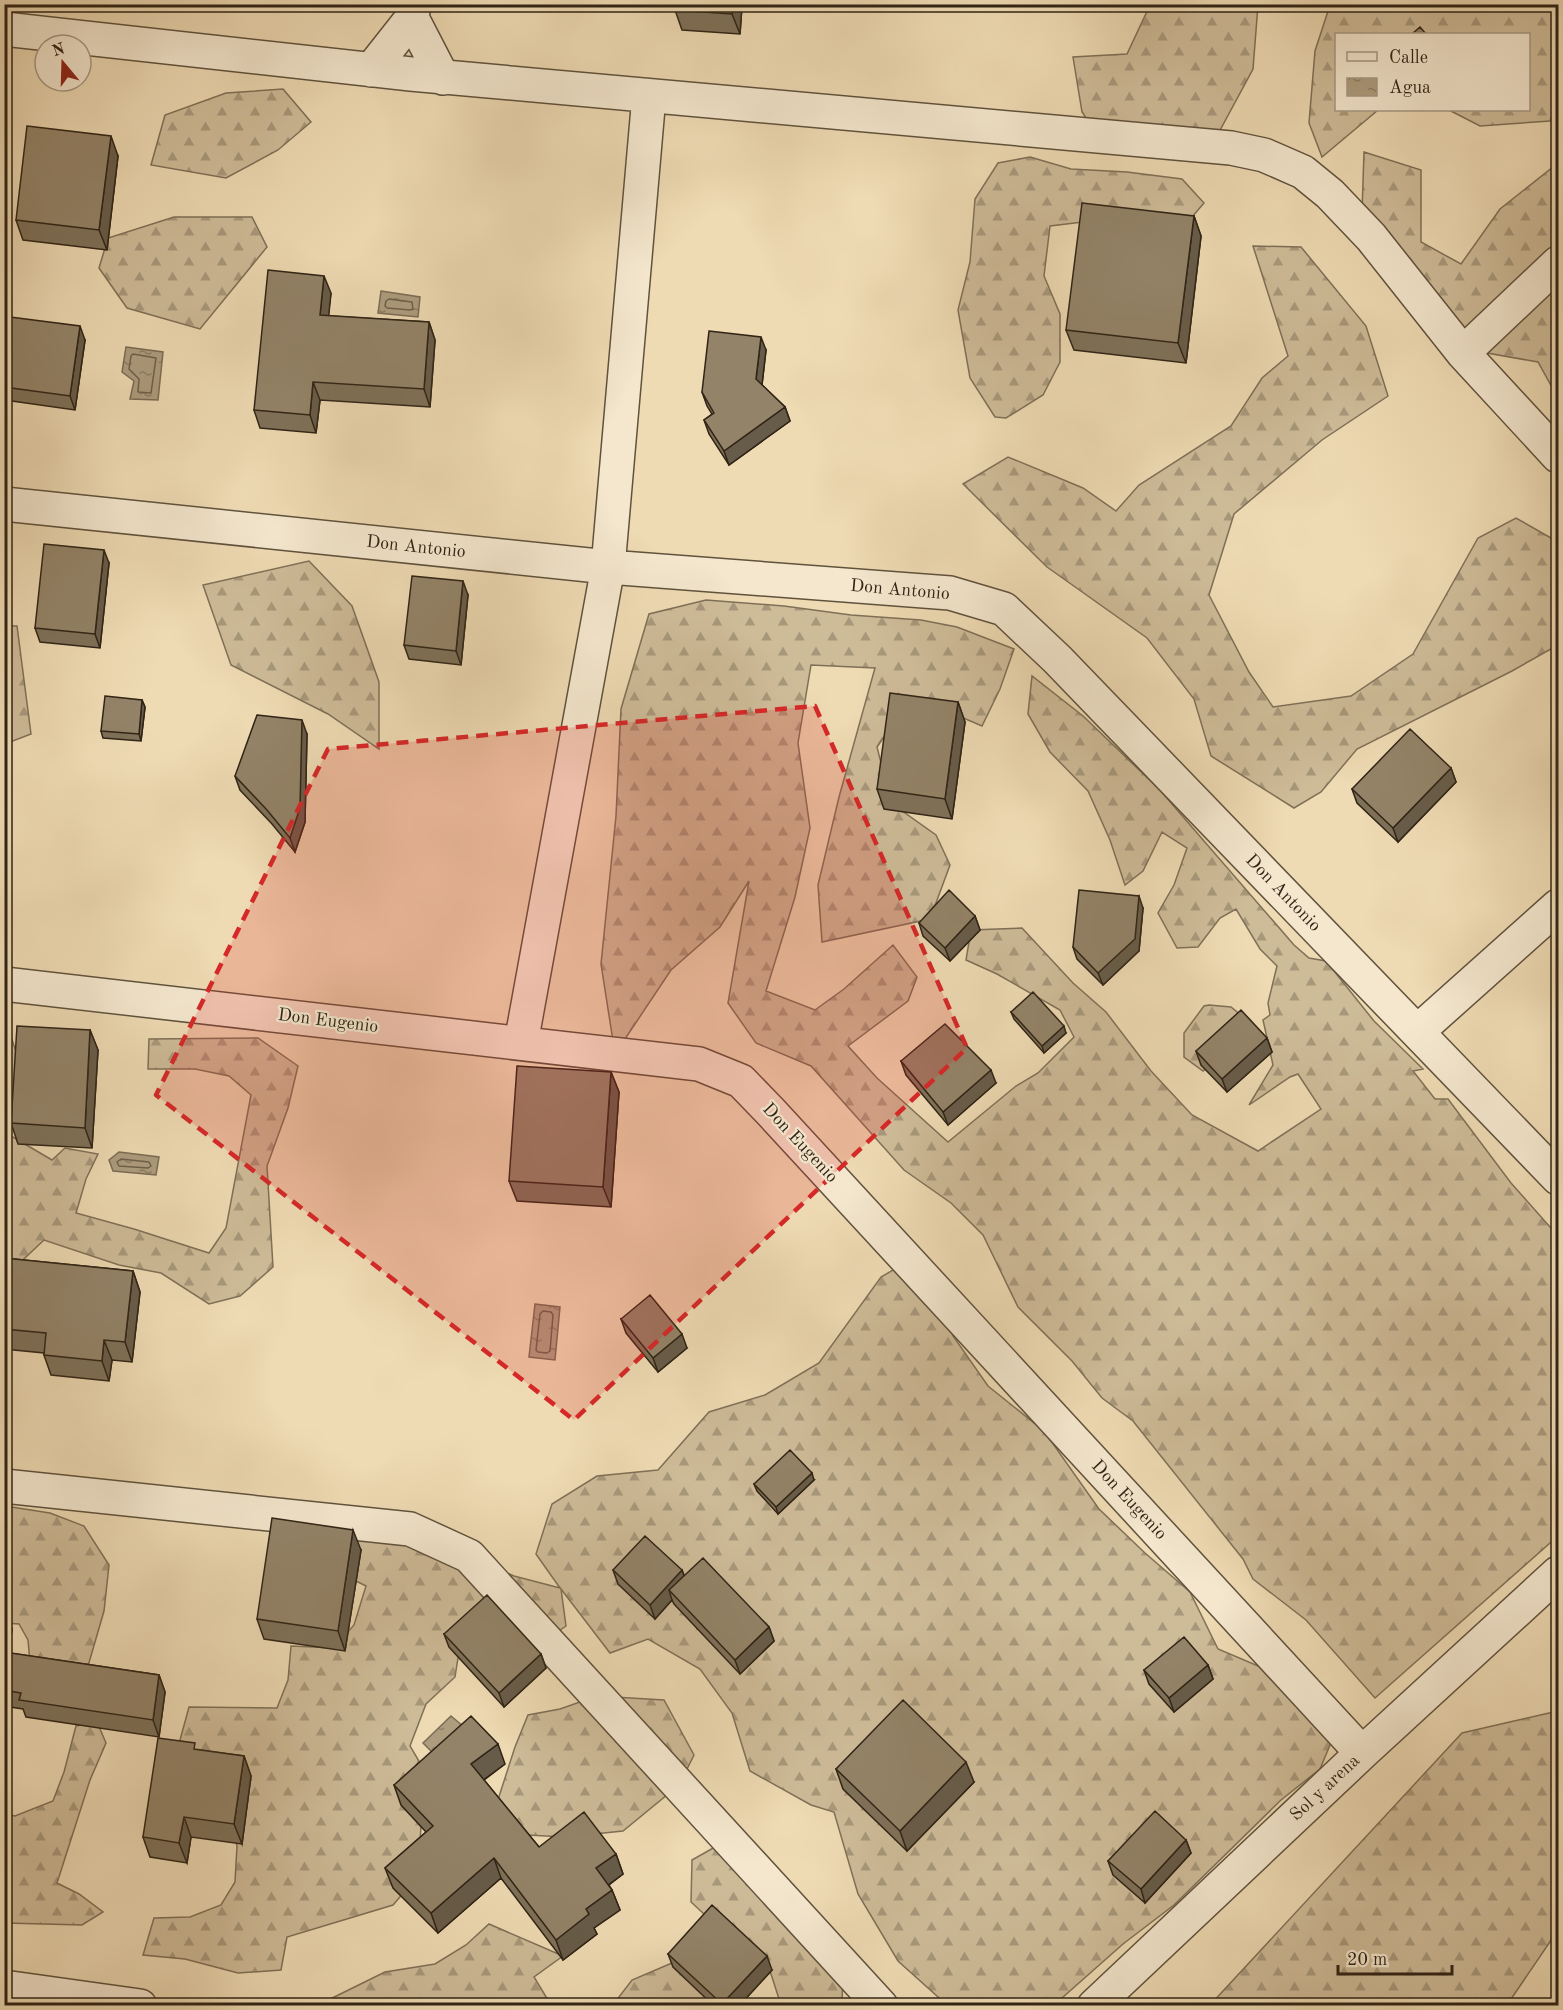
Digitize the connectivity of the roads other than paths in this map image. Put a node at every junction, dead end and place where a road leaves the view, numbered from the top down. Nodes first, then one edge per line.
1 (413, 11) edge
2 (4, 28) edge
3 (371, 70) junction
4 (443, 78) junction
5 (649, 96) junction
6 (1558, 263) edge
7 (1463, 353) junction
8 (1558, 456) edge
9 (4, 504) edge
10 (608, 567) junction
11 (1558, 906) edge
12 (4, 984) edge
13 (1418, 1032) junction
14 (521, 1043) junction
15 (1558, 1178) edge
16 (4, 1486) edge
17 (1558, 1573) edge
18 (1362, 1753) junction
19 (4, 1987) edge
20 (140, 2006) edge
21 (881, 2006) edge
22 (1094, 2006) edge

1 - 3 street
1 - 4 street
2 - 3 street
3 - 4 street
4 - 5 street
5 - 7 street
5 - 10 street
6 - 7 street
7 - 8 street
9 - 10 street, Don Antonio
10 - 13 street, Don Antonio
10 - 14 street
11 - 13 street
12 - 14 street, Don Eugenio
13 - 15 street, Don Antonio
14 - 18 street, Don Eugenio
16 - 21 street
17 - 18 street, Sol y arena
18 - 22 street, Sol y arena
19 - 20 street

